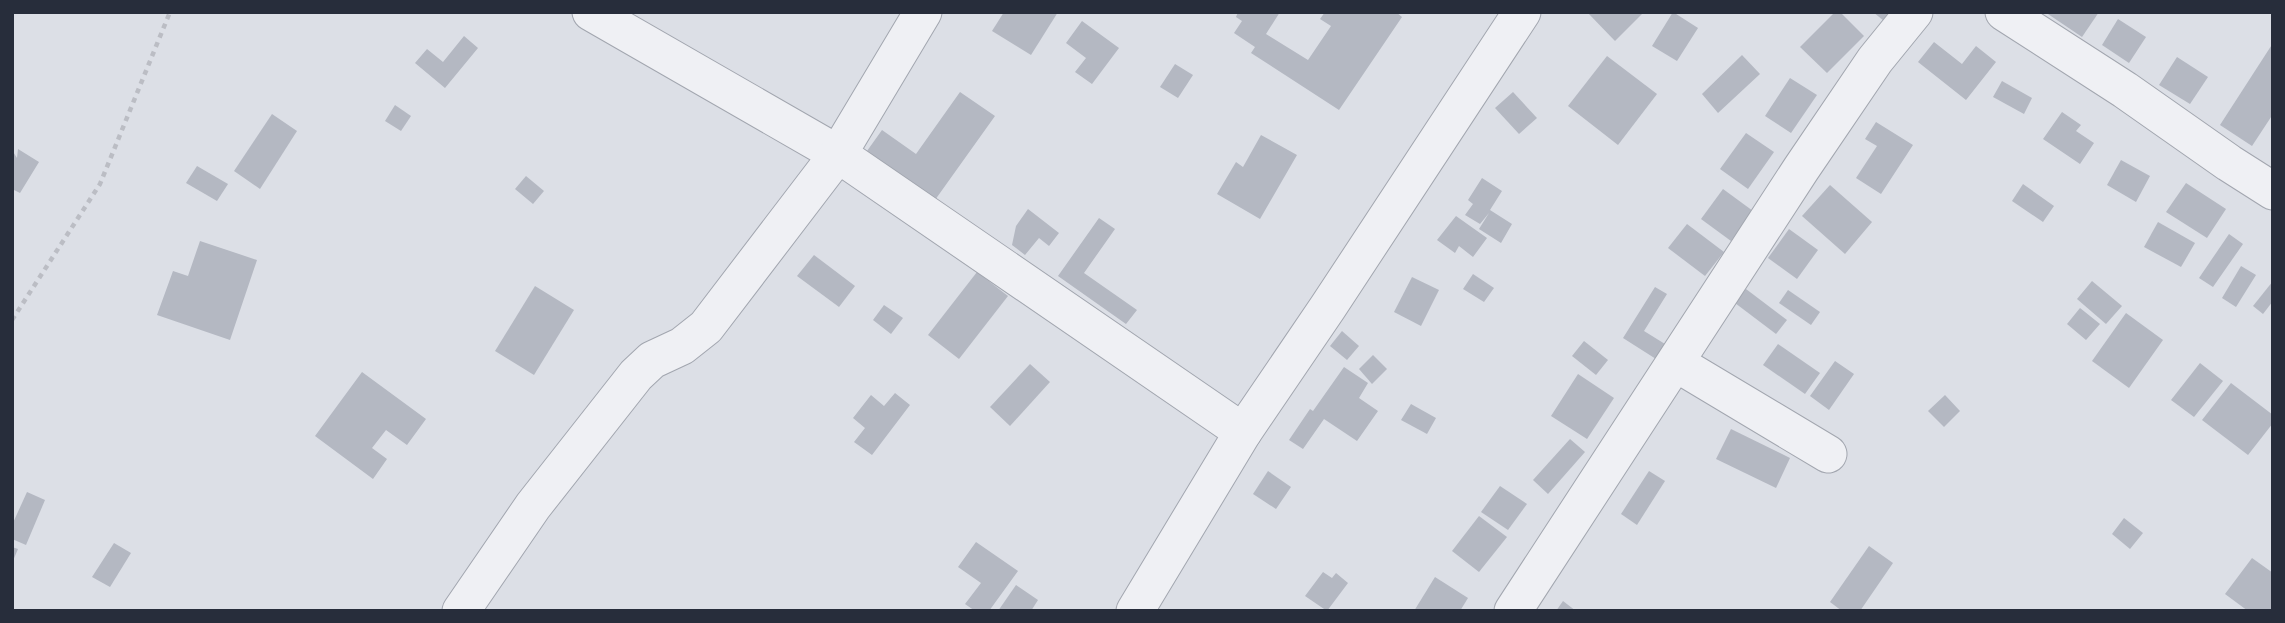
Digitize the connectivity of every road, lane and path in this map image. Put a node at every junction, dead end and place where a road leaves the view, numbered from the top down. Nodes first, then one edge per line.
1 (170, 12) edge
2 (591, 12) edge
3 (923, 12) edge
4 (1522, 12) edge
5 (1914, 12) edge
6 (2004, 12) edge
7 (838, 154) junction
8 (2273, 191) edge
9 (12, 320) edge
10 (1676, 363) junction
11 (1243, 432) junction
12 (1828, 454) dead end
13 (461, 611) edge
14 (1135, 611) edge
15 (1513, 611) edge

1 - 9 path
2 - 7 street
3 - 7 street
4 - 11 street
5 - 10 street
6 - 8 street
7 - 11 street
7 - 13 street
10 - 12 street
10 - 15 street
11 - 14 street

